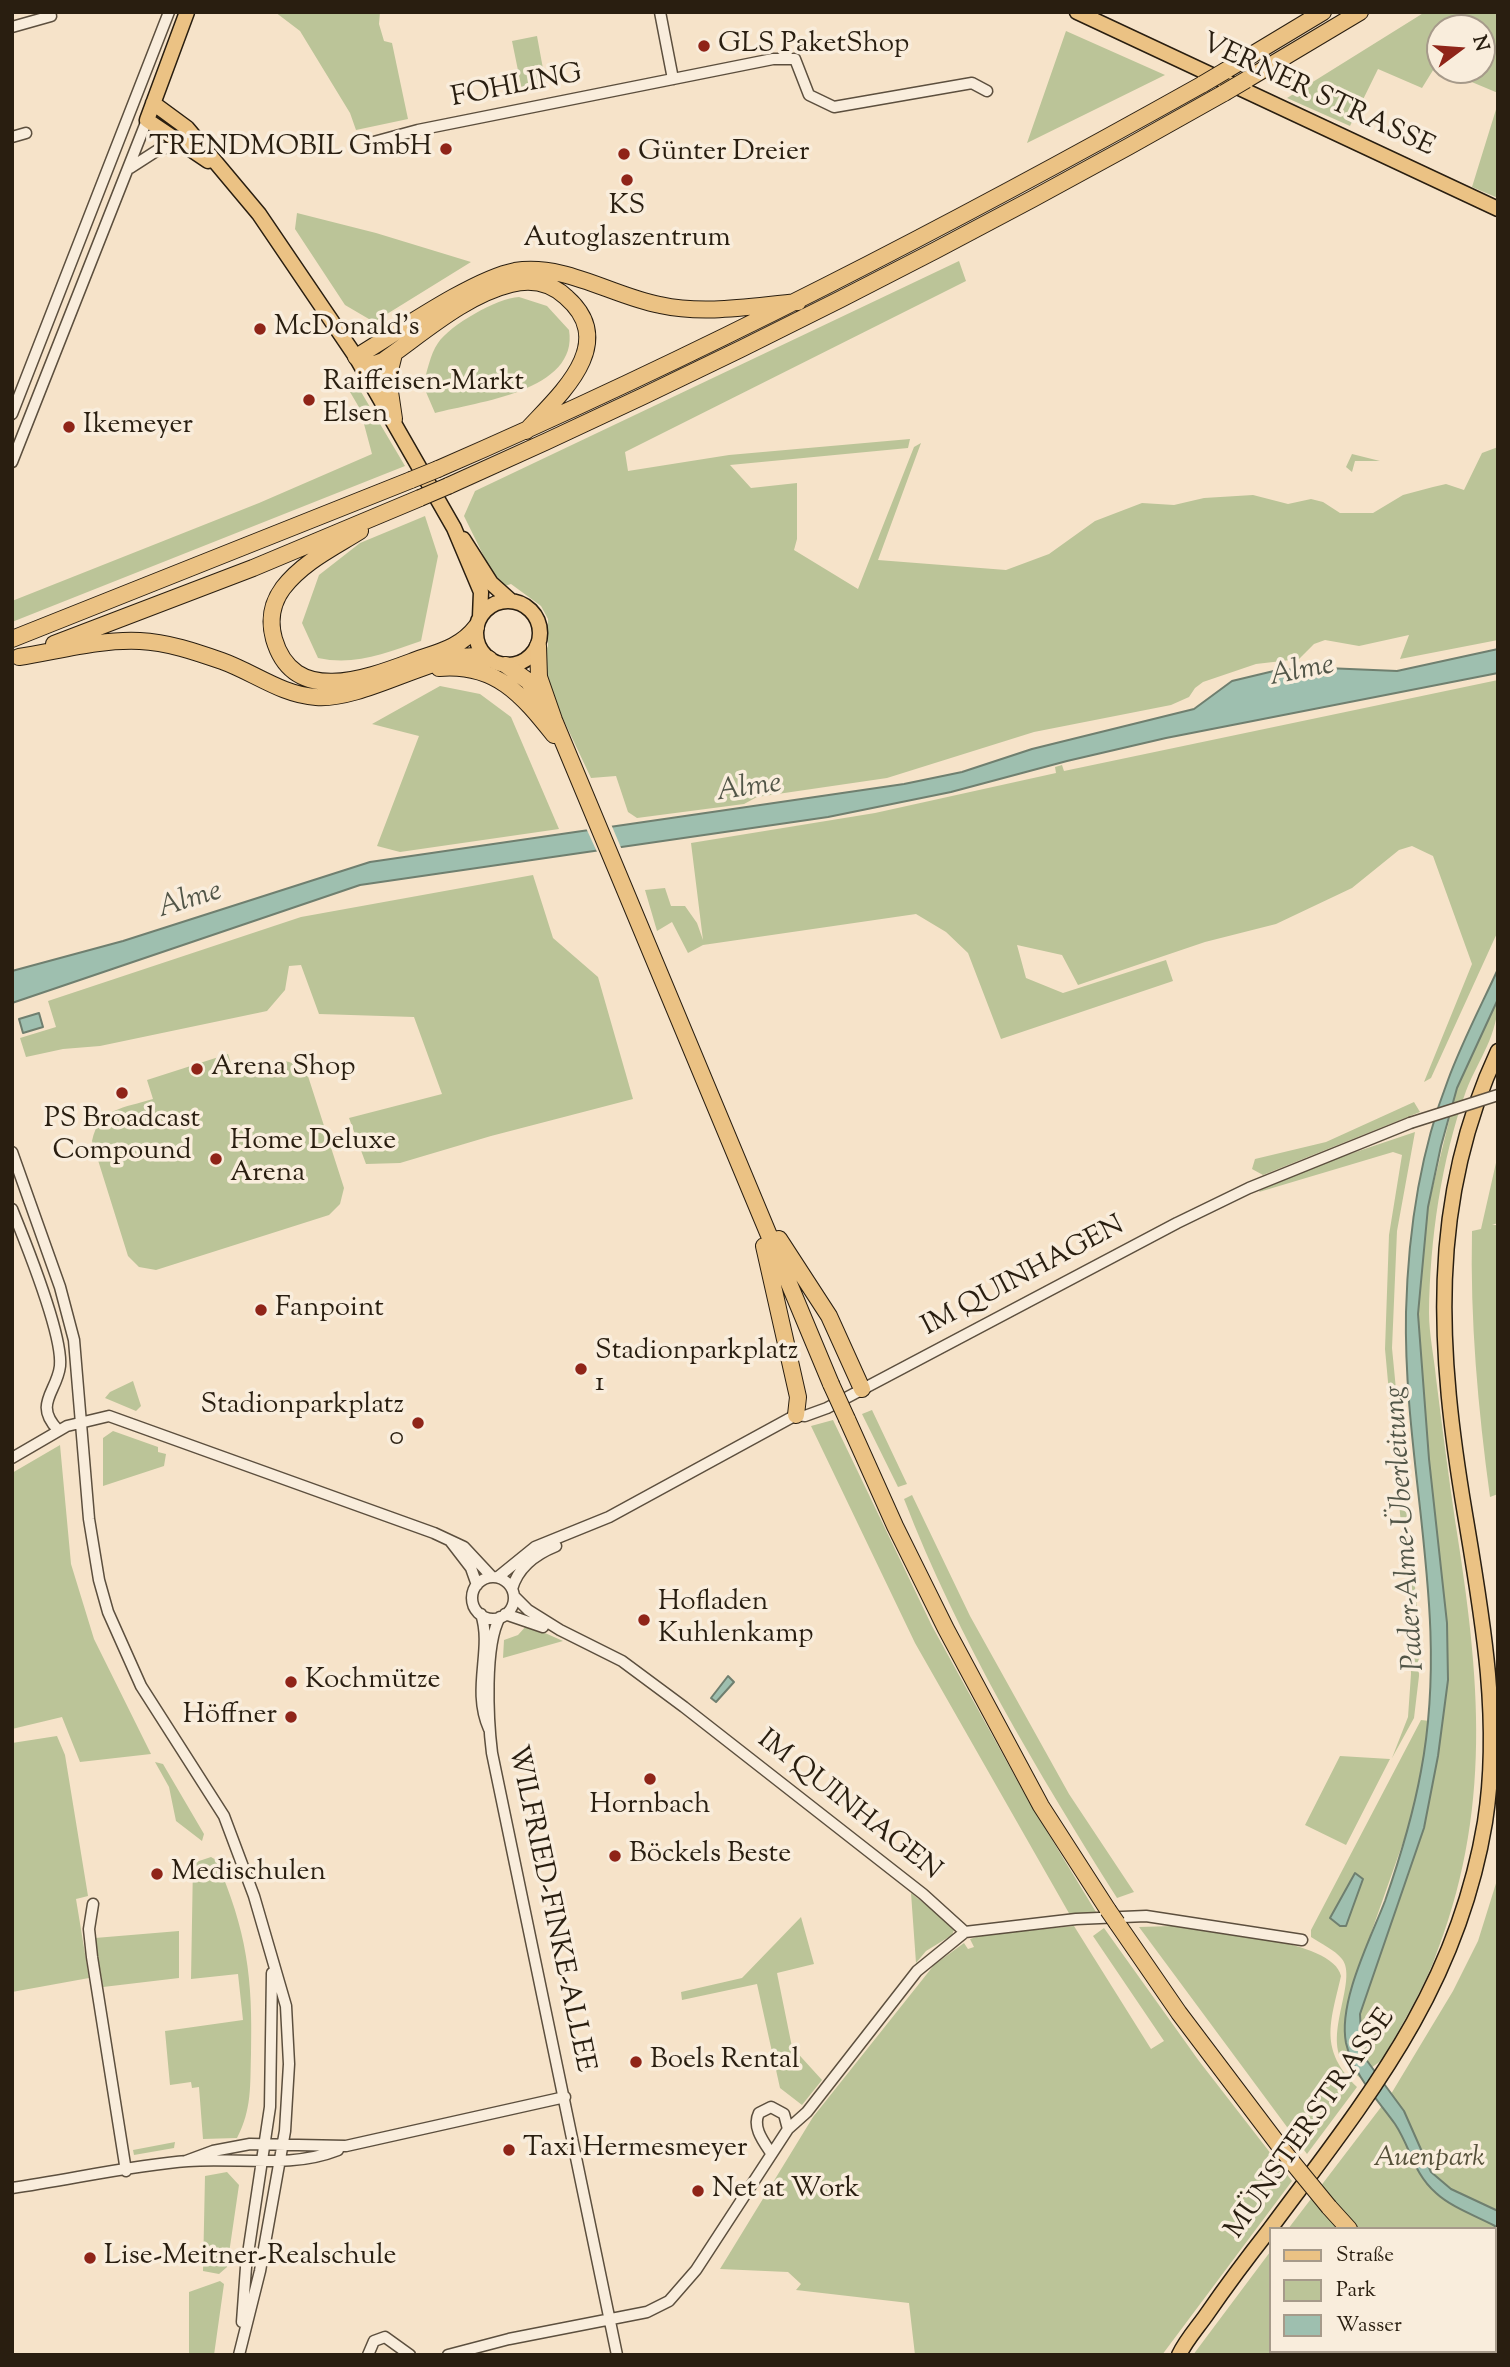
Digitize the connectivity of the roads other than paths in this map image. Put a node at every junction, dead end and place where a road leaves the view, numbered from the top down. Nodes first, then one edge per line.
1 (169, 12) edge
2 (187, 12) edge
3 (660, 12) edge
4 (1077, 12) edge
5 (1323, 12) edge
6 (1360, 12) edge
7 (51, 16) dead end
8 (12, 27) edge
9 (673, 79) junction
10 (987, 91) dead end
11 (153, 103) junction
12 (147, 120) junction
13 (26, 133) dead end
14 (12, 137) edge
15 (370, 143) dead end
16 (190, 148) junction
17 (128, 170) junction
18 (220, 170) junction
19 (1498, 209) edge
20 (798, 302) junction
21 (394, 354) junction
22 (356, 357) junction
23 (12, 414) edge
24 (394, 419) junction
25 (526, 430) junction
26 (12, 462) edge
27 (402, 505) junction
28 (454, 528) junction
29 (511, 601) junction
30 (478, 622) junction
31 (12, 639) edge
32 (538, 646) junction
33 (15, 659) edge
34 (489, 659) junction
35 (506, 665) junction
36 (422, 670) junction
37 (554, 720) junction
38 (567, 752) junction
39 (1498, 1051) edge
40 (1498, 1095) edge
41 (12, 1152) edge
42 (749, 1189) junction
43 (12, 1209) edge
44 (862, 1389) junction
45 (796, 1415) junction
46 (82, 1420) junction
47 (58, 1430) junction
48 (12, 1458) edge
49 (586, 1529) junction
50 (452, 1542) junction
51 (495, 1577) junction
52 (477, 1584) junction
53 (513, 1593) junction
54 (481, 1614) junction
55 (503, 1616) junction
56 (560, 1630) junction
57 (489, 1730) junction
58 (93, 1904) dead end
59 (965, 1932) junction
60 (1302, 1940) dead end
61 (272, 1963) junction
62 (565, 2096) junction
63 (788, 2129) junction
64 (265, 2143) junction
65 (284, 2143) junction
66 (346, 2146) junction
67 (771, 2153) junction
68 (186, 2161) junction
69 (262, 2161) junction
70 (281, 2162) junction
71 (126, 2171) junction
72 (12, 2188) edge
73 (1271, 2227) edge
74 (1347, 2227) edge
75 (1268, 2231) edge
76 (610, 2319) junction
77 (240, 2351) edge
78 (1179, 2353) edge
79 (368, 2355) edge
80 (410, 2355) edge
81 (448, 2355) edge
82 (617, 2355) edge

1 - 23 street
2 - 11 main road
3 - 9 street
4 - 19 main road, VERNER STRASSE
5 - 20 highway, bridge
6 - 27 highway, bridge
7 - 8 street
9 - 10 street, FOHLING
9 - 15 street, FOHLING
11 - 12 main road
11 - 18 main road
12 - 16 main road
12 - 17 street
13 - 14 street
16 - 17 street
16 - 18 main road
17 - 26 street
18 - 22 main road
20 - 22 highway
20 - 25 highway
21 - 22 highway
21 - 24 highway
21 - 25 highway
22 - 24 main road
24 - 28 main road
25 - 31 highway, bridge
27 - 30 highway
27 - 33 highway
28 - 29 main road
28 - 30 main road
29 - 30 main road
29 - 32 main road
30 - 34 main road
32 - 35 main road
32 - 37 highway
33 - 36 highway
34 - 35 main road
34 - 36 highway
35 - 37 highway
36 - 38 highway
37 - 38 highway
38 - 42 highway
39 - 73 main road, MÜNSTERSTRASSE
40 - 44 street, IM QUINHAGEN, bridge
41 - 46 street
42 - 44 highway
42 - 45 highway
42 - 74 highway, bridge
43 - 47 street
44 - 45 street, IM QUINHAGEN
45 - 49 street, IM QUINHAGEN
46 - 47 street
46 - 50 street
46 - 61 street
47 - 48 street
49 - 51 street, IM QUINHAGEN
49 - 53 street, IM QUINHAGEN
50 - 51 street
50 - 52 street
51 - 52 street
51 - 53 street
52 - 54 street
53 - 55 street
53 - 56 street, IM QUINHAGEN
54 - 55 street
54 - 57 street, WILFRIED-FINKE-ALLEE
55 - 56 street, IM QUINHAGEN
55 - 57 street, WILFRIED-FINKE-ALLEE
56 - 59 street, IM QUINHAGEN
57 - 62 street, WILFRIED-FINKE-ALLEE
58 - 71 street
59 - 60 street
59 - 63 street
61 - 64 street
61 - 65 street
62 - 66 street
62 - 76 street, WILFRIED-FINKE-ALLEE
63 - 67 street
63 - 67 street
64 - 65 street
64 - 68 street
64 - 69 street
65 - 66 street
65 - 70 street
66 - 70 street
67 - 76 street
68 - 69 street
68 - 71 street
69 - 70 street
69 - 77 street
70 - 77 street
71 - 72 street
75 - 78 main road, MÜNSTERSTRASSE
76 - 81 street
76 - 82 street, WILFRIED-FINKE-ALLEE
79 - 80 street

